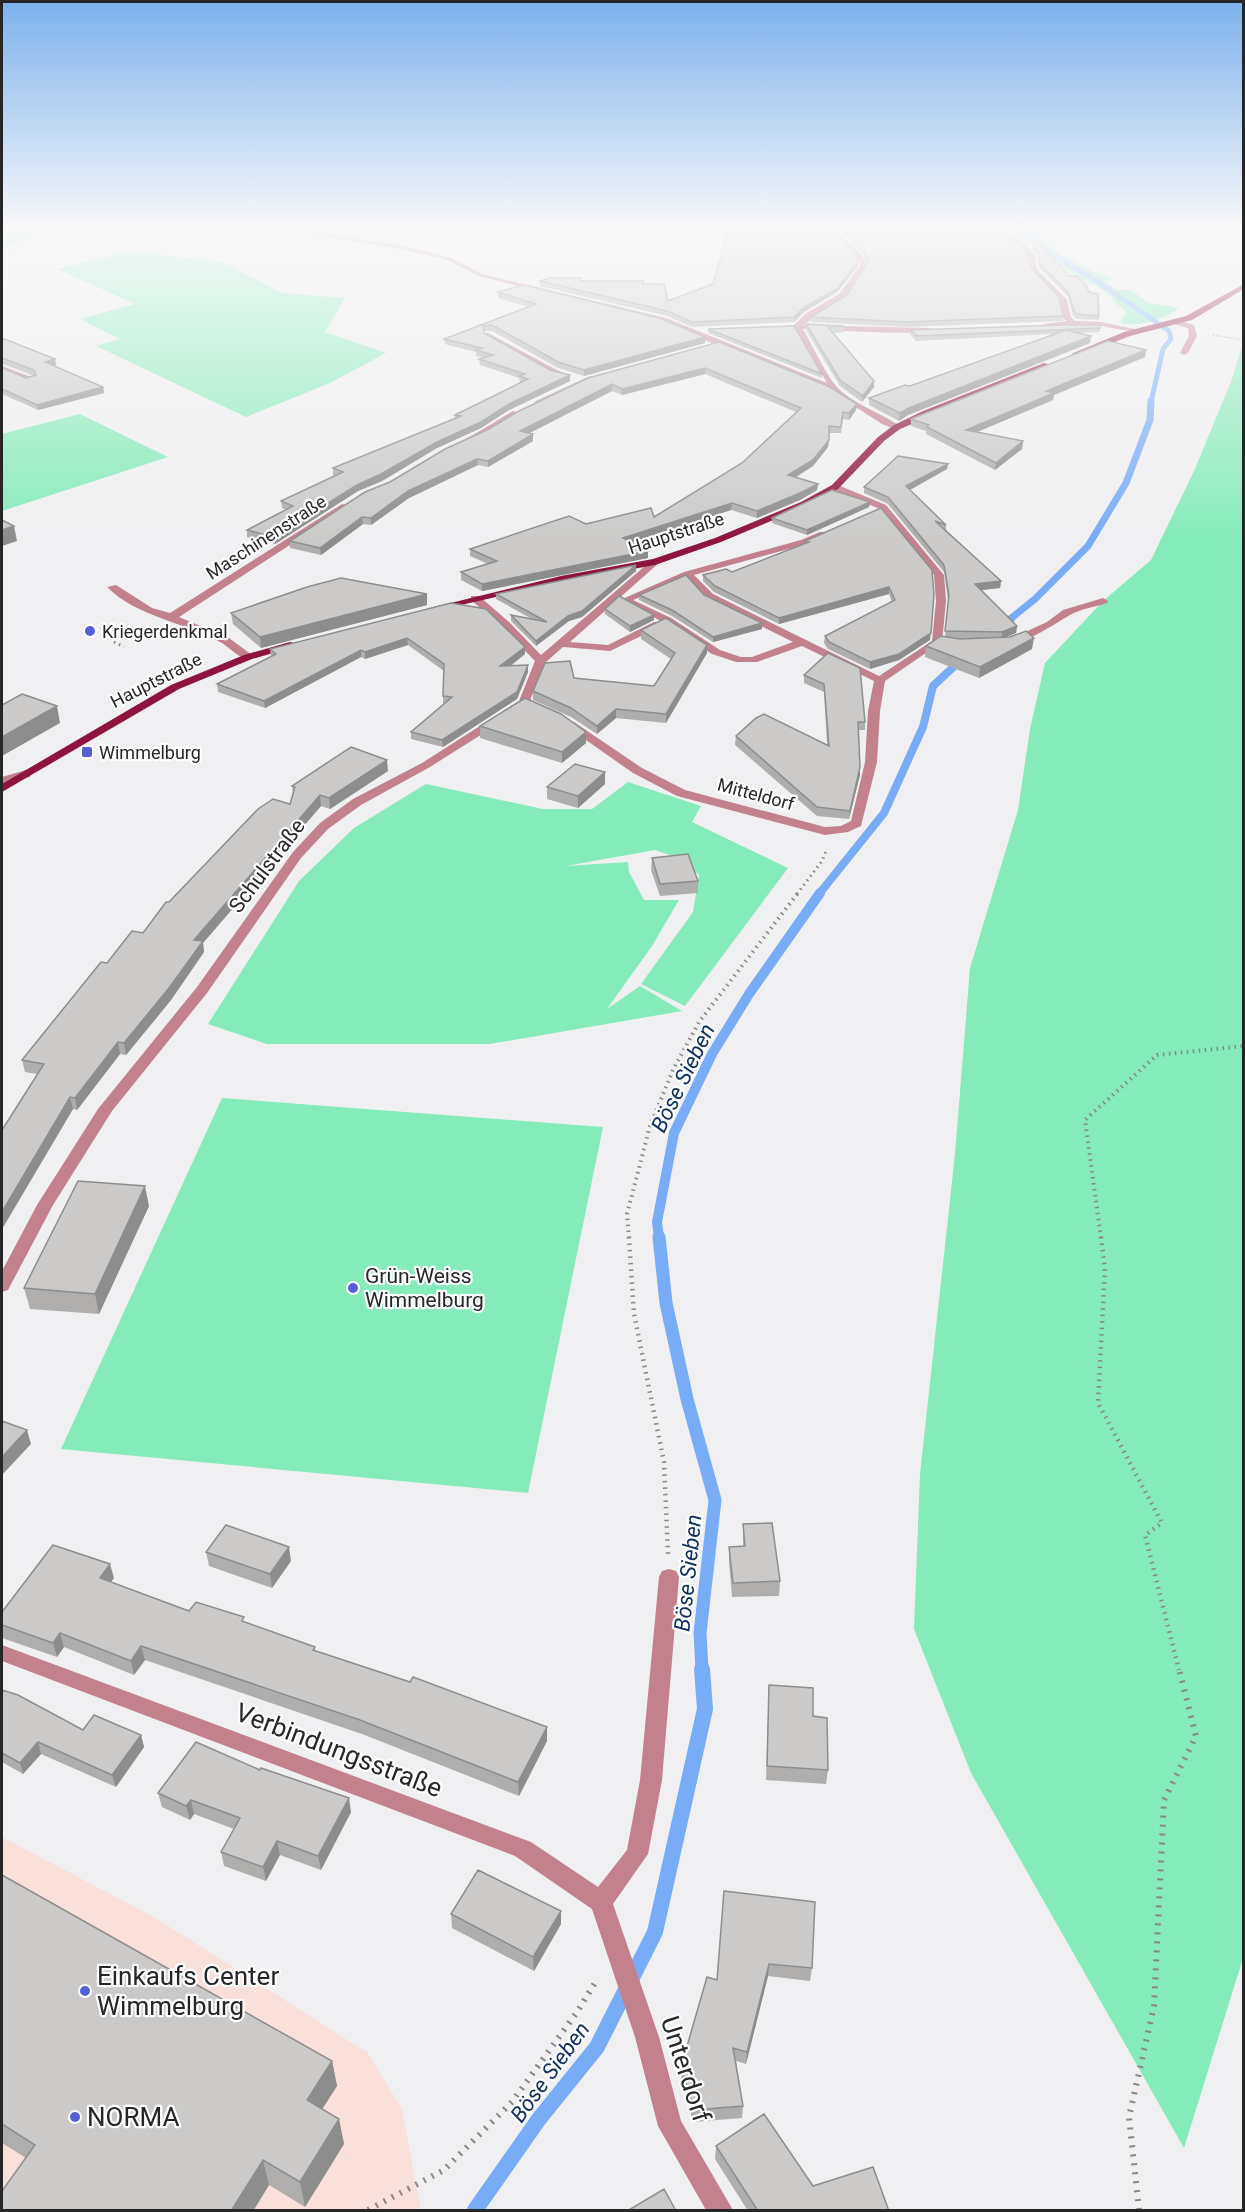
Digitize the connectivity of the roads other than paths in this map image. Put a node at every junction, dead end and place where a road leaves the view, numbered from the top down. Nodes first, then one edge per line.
1 (695, 331) edge
2 (800, 331) edge
3 (1140, 331) edge
4 (1192, 331) edge
5 (488, 335) edge
6 (720, 343) junction
7 (709, 346) edge
8 (1184, 353) dead end
9 (1064, 358) edge
10 (1054, 363) edge
11 (2, 368) edge
12 (607, 374) edge
13 (31, 380) edge
14 (584, 380) junction
15 (834, 389) junction
16 (532, 405) edge
17 (523, 409) edge
18 (897, 426) junction
19 (463, 442) edge
20 (835, 488) junction
21 (352, 501) edge
22 (833, 530) edge
23 (655, 562) junction
24 (687, 574) junction
25 (112, 587) dead end
26 (475, 598) junction
27 (1103, 601) dead end
28 (418, 612) edge
29 (171, 617) junction
30 (667, 620) junction
31 (802, 642) junction
32 (299, 643) edge
33 (559, 644) junction
34 (1004, 644) edge
35 (248, 657) junction
36 (541, 661) junction
37 (880, 680) junction
38 (561, 718) edge
39 (26, 774) junction
40 (2, 781) edge
41 (2, 789) edge
42 (2, 1286) edge
43 (669, 1576) road end
44 (2, 1653) edge
45 (601, 1902) junction
46 (720, 2211) edge

1 - 6 street
2 - 15 street
3 - 9 main road
4 - 8 street
5 - 14 street
6 - 7 street
6 - 15 street
10 - 18 main road, Hauptstraße
11 - 13 street
12 - 14 street
14 - 16 street
15 - 18 street
17 - 19 street
18 - 20 main road, Hauptstraße
20 - 23 main road, Hauptstraße
20 - 37 street
21 - 29 street, Maschinenstraße
22 - 24 street
23 - 26 main road, Hauptstraße
23 - 33 street, Schulstraße
24 - 30 street
24 - 31 street
25 - 29 street
26 - 28 main road, Hauptstraße
26 - 36 street
27 - 34 street
29 - 35 street
30 - 31 street
30 - 33 street
31 - 37 street
32 - 35 main road, Hauptstraße
33 - 36 street, Schulstraße
35 - 39 main road, Hauptstraße
36 - 42 street, Schulstraße
37 - 38 street, Mitteldorf
39 - 40 street, Hauptstraße
39 - 41 main road, Hauptstraße
43 - 45 street
44 - 45 street, Verbindungsstraße
45 - 46 street, Unterdorf

